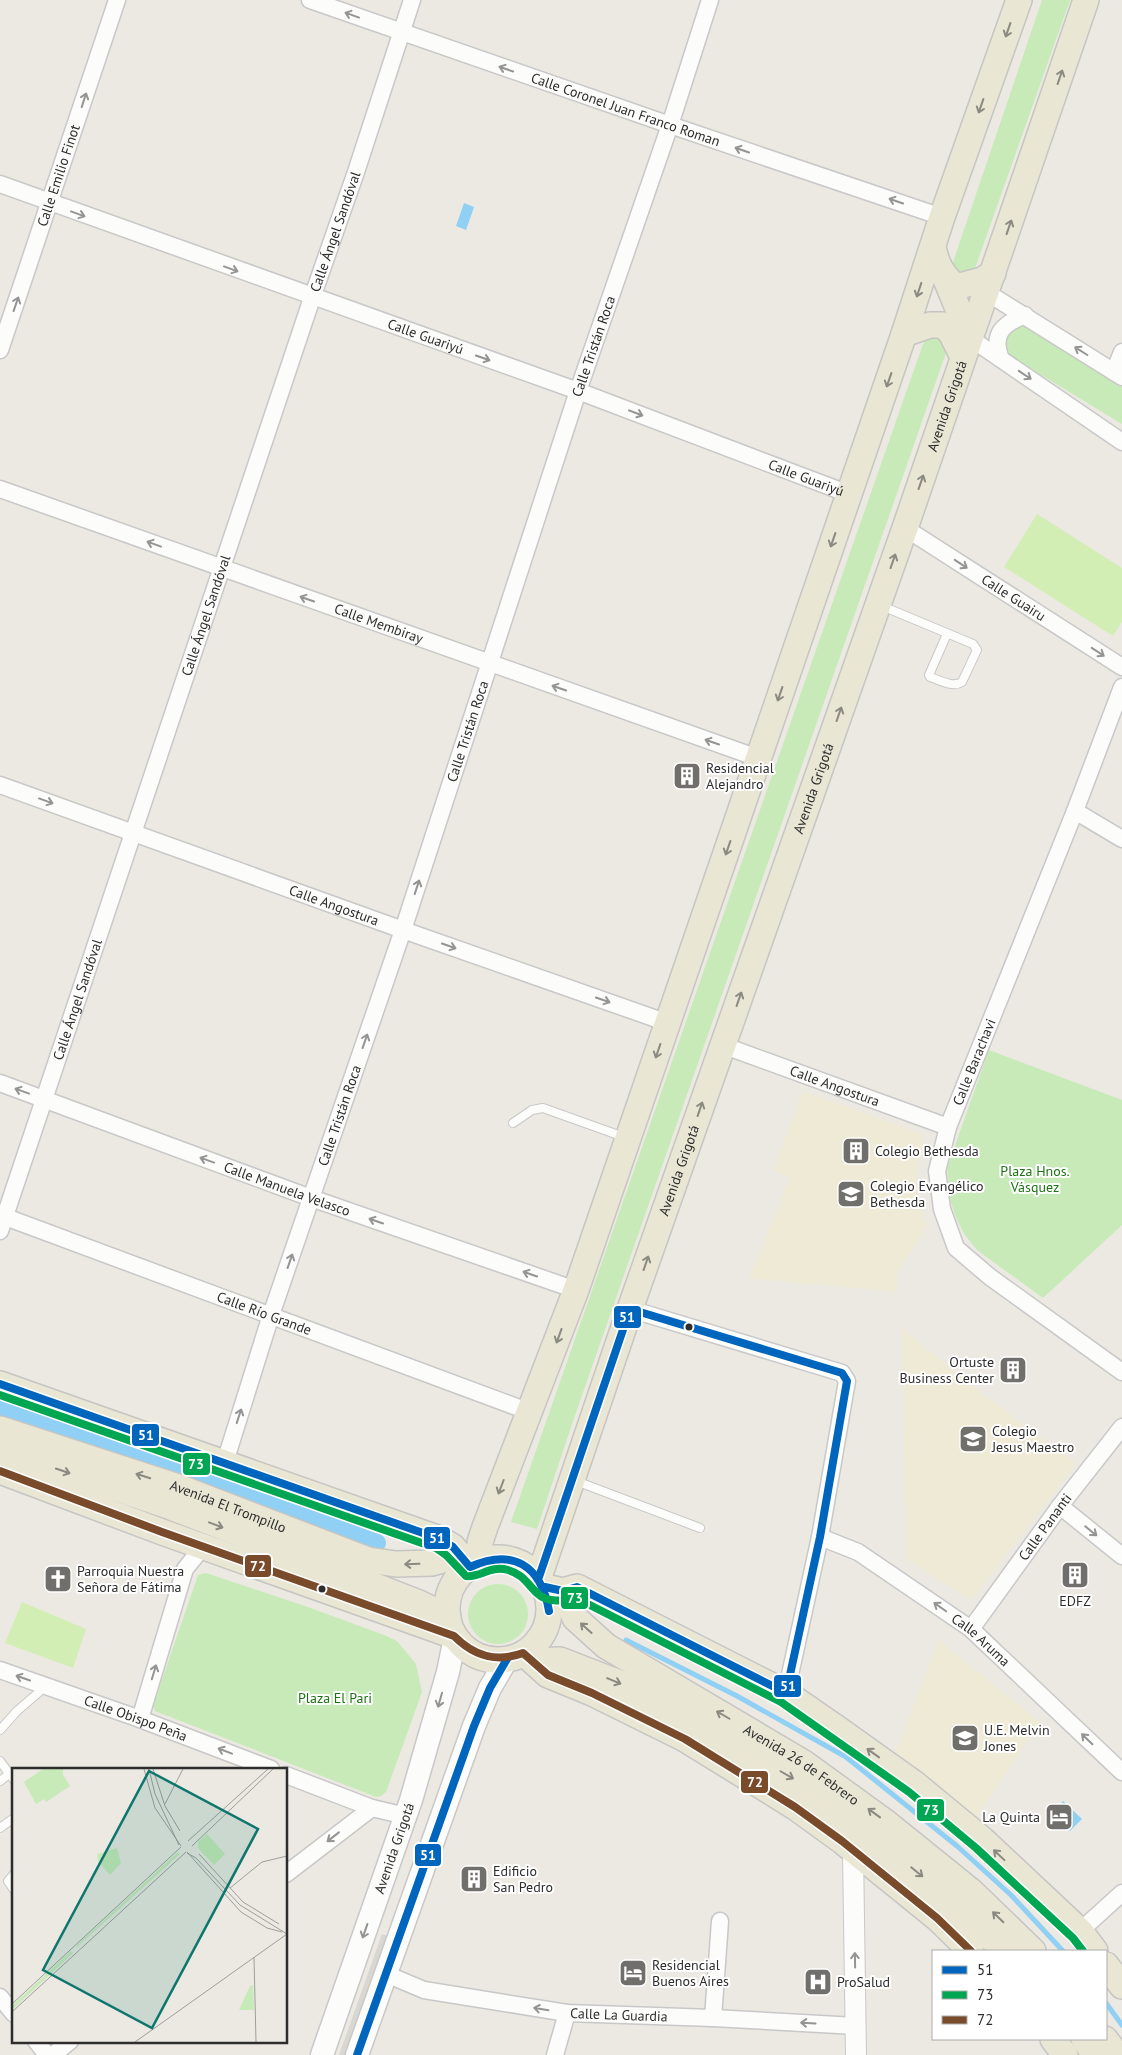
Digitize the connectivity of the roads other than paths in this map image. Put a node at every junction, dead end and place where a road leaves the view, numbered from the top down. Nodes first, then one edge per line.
1 (117, 0) edge
2 (310, 0) edge
3 (412, 0) edge
4 (710, 0) edge
5 (1019, 0) edge
6 (1086, 0) edge
7 (401, 32) junction
8 (670, 125) junction
9 (0, 184) edge
10 (50, 203) junction
11 (942, 217) junction
12 (933, 247) junction
13 (945, 277) junction
14 (990, 283) junction
15 (312, 298) junction
16 (958, 309) junction
17 (1025, 315) junction
18 (930, 325) junction
19 (904, 334) junction
20 (966, 348) junction
21 (0, 350) edge
22 (1122, 352) edge
23 (1001, 359) junction
24 (1118, 374) edge
25 (578, 392) junction
26 (1122, 442) edge
27 (0, 489) edge
28 (849, 494) junction
29 (905, 528) junction
30 (221, 569) junction
31 (878, 604) junction
32 (947, 634) junction
33 (491, 664) junction
34 (1122, 667) edge
35 (1122, 687) edge
36 (758, 758) junction
37 (0, 785) edge
38 (1075, 811) junction
39 (133, 834) junction
40 (1122, 839) edge
41 (403, 930) junction
42 (668, 1023) junction
43 (722, 1045) junction
44 (0, 1083) edge
45 (44, 1099) junction
46 (512, 1123) dead end
47 (948, 1127) junction
48 (628, 1139) junction
49 (311, 1198) junction
50 (2, 1220) edge
51 (576, 1290) junction
52 (630, 1309) junction
53 (271, 1315) junction
54 (1122, 1372) edge
55 (0, 1384) edge
56 (530, 1412) junction
57 (1122, 1427) edge
58 (0, 1429) edge
59 (0, 1450) edge
60 (225, 1462) junction
61 (0, 1470) edge
62 (572, 1480) junction
63 (46, 1488) junction
64 (1060, 1506) junction
65 (700, 1528) dead end
66 (820, 1537) junction
67 (208, 1547) junction
68 (1122, 1556) edge
69 (469, 1561) junction
70 (549, 1585) junction
71 (971, 1629) junction
72 (452, 1630) junction
73 (521, 1658) junction
74 (0, 1670) edge
75 (46, 1686) junction
76 (786, 1693) junction
77 (140, 1718) junction
78 (0, 1730) edge
79 (0, 1761) edge
80 (268, 1768) edge
81 (1122, 1772) edge
82 (288, 1776) edge
83 (11, 1777) edge
84 (0, 1780) edge
85 (372, 1808) junction
86 (408, 1808) junction
87 (12, 1819) edge
88 (0, 1828) edge
89 (854, 1851) junction
90 (288, 1872) edge
91 (12, 1876) edge
92 (12, 1887) edge
93 (1122, 1892) edge
94 (720, 1920) dead end
95 (403, 1924) junction
96 (1080, 1931) junction
97 (970, 1950) edge
98 (1003, 1950) edge
99 (1032, 1950) edge
100 (1094, 1950) edge
101 (1107, 1966) edge
102 (386, 1974) junction
103 (1122, 1986) edge
104 (0, 1997) edge
105 (12, 2012) edge
106 (567, 2013) junction
107 (713, 2018) junction
108 (856, 2026) junction
109 (1054, 2040) edge
110 (1085, 2040) edge
111 (1106, 2040) edge
112 (37, 2042) edge
113 (69, 2042) edge
114 (47, 2055) edge
115 (53, 2055) edge
116 (322, 2055) edge
117 (357, 2055) edge
118 (555, 2055) edge
119 (856, 2055) edge
120 (1065, 2055) edge
121 (1095, 2055) edge
122 (1117, 2055) edge

10 -> 1 street, Calle Emilio Finot
7 -> 2 street, Calle Coronel Juan Franco Roman
3 - 7 street, Calle Ángel Sandóval
4 - 8 street, Calle Tristán Roca
5 -> 11 main road
14 -> 6 main road, Avenida Grigotá
8 -> 7 street, Calle Coronel Juan Franco Roman
7 - 15 street, Calle Ángel Sandóval
11 -> 8 street, Calle Coronel Juan Franco Roman
8 - 25 street, Calle Tristán Roca
9 - 10 street, Calle Guariyú
10 -> 15 street, Calle Guariyú
21 -> 10 street, Calle Emilio Finot
11 - 12 main road
12 - 13 main road
12 -> 19 main road
13 - 14 main road
13 - 16 main road
14 - 16 main road
14 - 17 street
14 - 20 main road, Avenida Grigotá
15 -> 25 street, Calle Guariyú
15 - 30 street, Calle Ángel Sandóval
16 - 18 main road
16 - 20 main road
17 - 23 street
24 -> 17 street
18 - 19 main road
18 - 20 main road
19 -> 28 main road
20 - 23 street
29 -> 20 main road, Avenida Grigotá
22 - 24 street
23 -> 26 street
25 -> 28 street, Calle Guariyú
25 - 33 street, Calle Tristán Roca
30 -> 27 street, Calle Membiray
28 -> 36 main road
31 -> 29 main road, Avenida Grigotá
29 -> 34 street, Calle Guairu
33 -> 30 street, Calle Membiray
30 - 39 street, Calle Ángel Sandóval
31 - 32 lane
43 -> 31 main road, Avenida Grigotá
32 - 32 lane
36 -> 33 street, Calle Membiray
41 -> 33 street, Calle Tristán Roca
35 - 38 street, Calle Barachavi
36 -> 42 main road
37 -> 39 street, Calle Angostura
38 - 40 street
38 - 47 street, Calle Barachavi
39 - 41 street, Calle Angostura
39 - 45 street, Calle Ángel Sandóval
41 -> 42 street, Calle Angostura
49 -> 41 street, Calle Tristán Roca
42 -> 48 main road
43 - 47 street, Calle Angostura
52 -> 43 main road, Avenida Grigotá
45 -> 44 street, Calle Manuela Velasco
49 -> 45 street, Calle Manuela Velasco
45 - 50 street, Calle Ángel Sandóval
46 - 48 lane
47 - 54 street, Calle Barachavi
48 - 51 main road
51 -> 49 street, Calle Manuela Velasco
53 -> 49 street, Calle Tristán Roca
50 - 53 street, Calle Río Grande
51 -> 56 main road
52 - 62 main road, Avenida Grigotá
52 - 66 street
53 - 56 street, Calle Río Grande
60 -> 53 street, Calle Tristán Roca
55 - 60 main road
56 -> 69 main road
57 - 64 street, Calle Pananti
69 -> 58 main road, Avenida El Trompillo
59 - 63 main road
59 -> 72 main road, Avenida El Trompillo
60 - 69 main road
61 - 63 main road
62 - 65 lane
62 - 70 main road, Avenida Grigotá
63 - 67 main road
64 -> 68 street
64 - 71 street, Calle Pananti
71 -> 66 street, Calle Aruma
66 - 76 street
67 - 72 main road
77 -> 67 street
69 - 70 main road
69 - 72 main road
70 - 73 main road
70 - 76 main road
99 -> 70 main road, Avenida 26 de Febrero
81 -> 71 street, Calle Aruma
72 - 73 main road
72 -> 86 main road, Avenida Grigotá
73 - 89 main road
73 - 95 main road
73 -> 98 main road, Avenida 26 de Febrero
75 -> 74 street, Calle Obispo Peña
75 - 77 street, Calle Obispo Peña
75 - 78 lane
96 -> 76 main road
80 -> 77 street, Calle Obispo Peña
79 - 83 lane
82 - 85 street
83 - 84 lane
85 - 86 street
85 -> 90 street
86 - 95 main road
86 -> 116 main road, Avenida Grigotá
87 - 88 lane
89 - 97 main road
108 -> 89 street
91 - 92 lane
93 - 96 street
94 - 107 street
95 - 102 main road
96 - 100 main road
101 - 103 main road
106 -> 102 street, Calle La Guardia
102 - 117 main road
104 - 105 street
106 - 107 street, Calle La Guardia
106 - 118 street
108 -> 107 street, Calle La Guardia
108 - 119 street
109 - 120 main road
110 - 121 main road
111 - 122 main road
112 - 114 street
113 - 115 street

